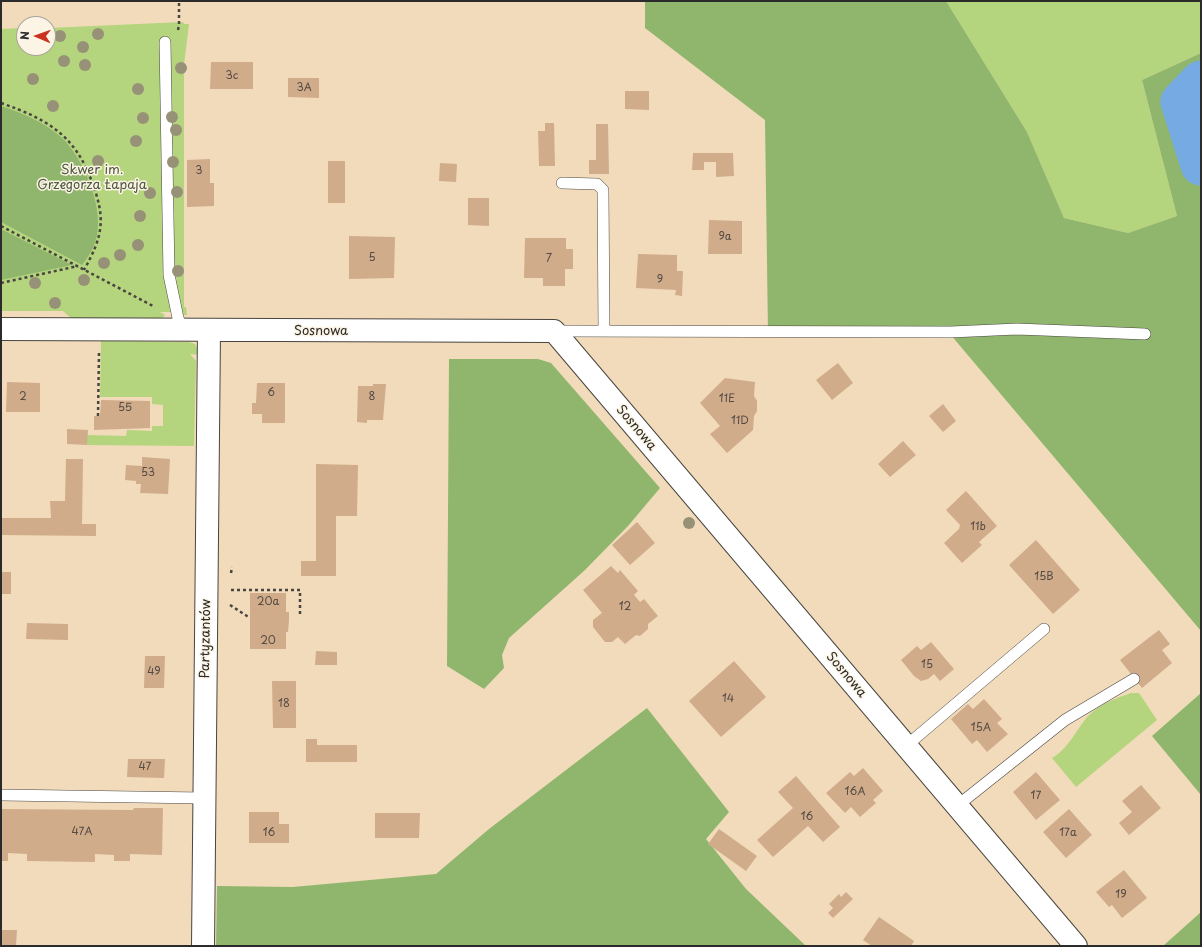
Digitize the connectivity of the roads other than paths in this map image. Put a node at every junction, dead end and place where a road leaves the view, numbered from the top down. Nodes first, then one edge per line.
1 (165, 42) road end
2 (562, 183) dead end
3 (1, 329) edge
4 (183, 331) junction
5 (210, 331) junction
6 (554, 331) junction
7 (604, 331) junction
8 (1145, 334) dead end
9 (1044, 629) dead end
10 (1134, 679) dead end
11 (906, 746) junction
12 (1, 795) edge
13 (203, 798) junction
14 (957, 806) junction
15 (203, 946) edge
16 (1076, 946) edge

1 - 4 lane
2 - 7 lane
3 - 4 street, Sosnowa
4 - 5 street, Sosnowa
5 - 6 street, Sosnowa
5 - 13 street, Partyzantów
6 - 7 lane
6 - 11 street, Sosnowa
7 - 8 lane
9 - 11 lane
10 - 14 lane
11 - 14 street, Sosnowa
12 - 13 lane
13 - 15 street, Partyzantów
14 - 16 street, Sosnowa

